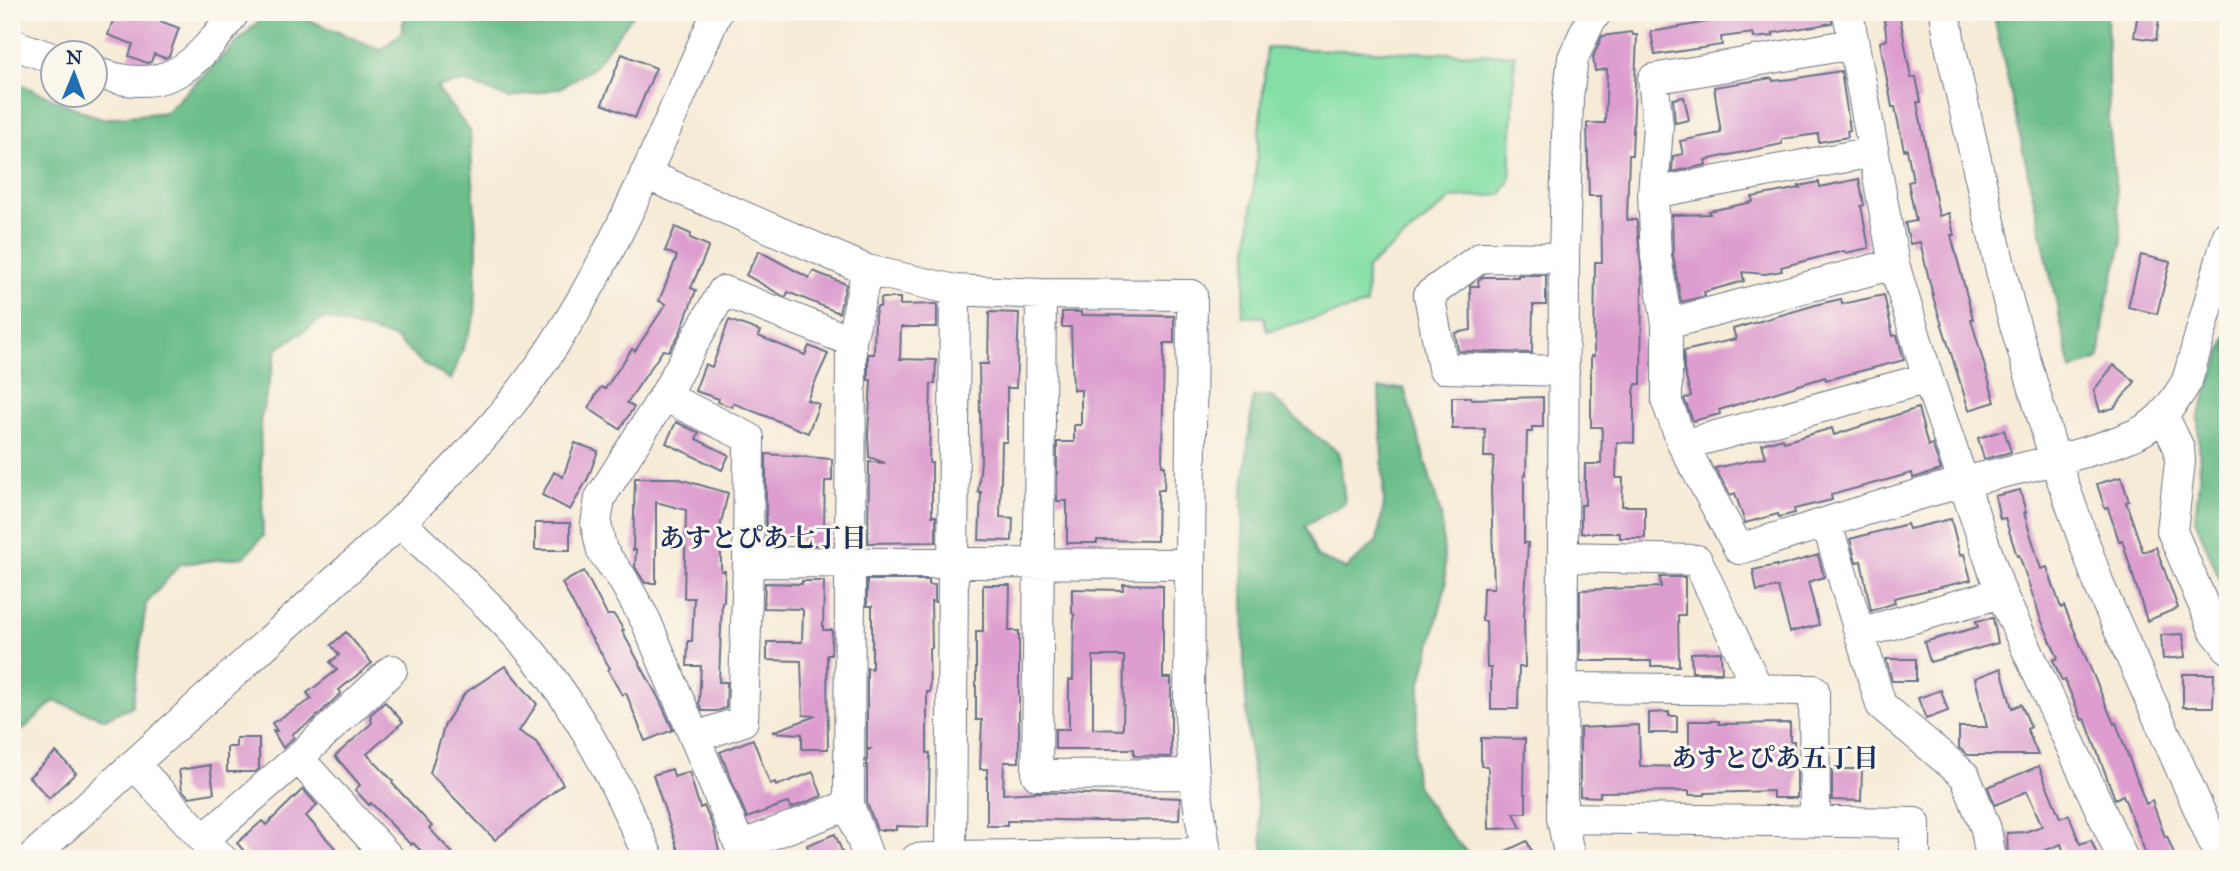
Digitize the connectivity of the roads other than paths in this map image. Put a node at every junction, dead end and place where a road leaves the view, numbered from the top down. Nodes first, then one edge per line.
1 (235, 12) edge
2 (717, 12) edge
3 (1597, 12) edge
4 (1848, 12) edge
5 (1945, 12) edge
6 (12, 44) edge
7 (1852, 44) junction
8 (38, 53) edge
9 (108, 76) edge
10 (1873, 152) junction
11 (645, 174) junction
12 (1653, 193) junction
13 (2228, 235) edge
14 (1564, 258) junction
15 (1894, 264) junction
16 (867, 270) junction
17 (955, 290) junction
18 (1041, 294) junction
19 (1667, 324) junction
20 (851, 341) junction
21 (1564, 371) junction
22 (1928, 378) junction
23 (664, 396) junction
24 (2163, 415) junction
25 (1683, 445) junction
26 (2055, 460) junction
27 (1964, 482) junction
28 (400, 522) junction
29 (1827, 524) junction
30 (1564, 557) junction
31 (952, 561) junction
32 (748, 562) junction
33 (849, 562) junction
34 (1037, 563) junction
35 (1189, 564) junction
36 (2001, 593) junction
37 (1860, 633) junction
38 (2228, 648) edge
39 (392, 670) dead end
40 (1563, 688) junction
41 (1758, 689) junction
42 (696, 737) junction
43 (298, 758) junction
44 (134, 764) junction
45 (1194, 774) junction
46 (849, 805) junction
47 (1562, 818) junction
48 (1815, 821) junction
49 (213, 849) edge
50 (743, 852) edge
51 (951, 856) junction
52 (1207, 856) edge
53 (30, 859) edge
54 (390, 859) edge
55 (649, 859) edge
56 (869, 859) edge
57 (916, 859) edge
58 (1570, 859) edge
59 (1915, 859) edge
60 (1991, 859) edge
61 (2123, 859) edge
62 (2221, 859) edge

1 - 9 street
2 - 11 street
3 - 14 street
4 - 7 street
5 - 26 street
6 - 8 street
7 - 10 street
7 - 12 street
10 - 12 street
10 - 15 street
11 - 16 street
11 - 28 street
12 - 19 street
13 - 24 street
14 - 21 street
14 - 21 street
15 - 19 street
15 - 22 street
16 - 17 street
16 - 20 street
17 - 18 street
17 - 31 street
18 - 34 street
18 - 35 street
19 - 25 street
20 - 23 street
20 - 33 street
21 - 30 street
22 - 25 street
22 - 27 street
23 - 32 street
23 - 42 street
24 - 26 street
24 - 38 street
25 - 29 street
26 - 27 street
26 - 62 street
27 - 29 street
27 - 36 street
28 - 44 street
28 - 55 street
29 - 37 street
30 - 40 street
30 - 41 street
31 - 33 street
31 - 34 street
31 - 51 street
32 - 33 street
32 - 42 street
33 - 46 street
34 - 35 street
34 - 45 street
35 - 45 street
36 - 37 street
36 - 61 street
37 - 60 street
39 - 43 street
40 - 41 street
40 - 47 street
41 - 48 street
42 - 50 street
43 - 49 street
43 - 54 street
44 - 49 street
44 - 53 street
45 - 52 street
46 - 50 street
46 - 56 street
47 - 48 street
47 - 58 street
48 - 59 street
51 - 52 street
51 - 57 street

